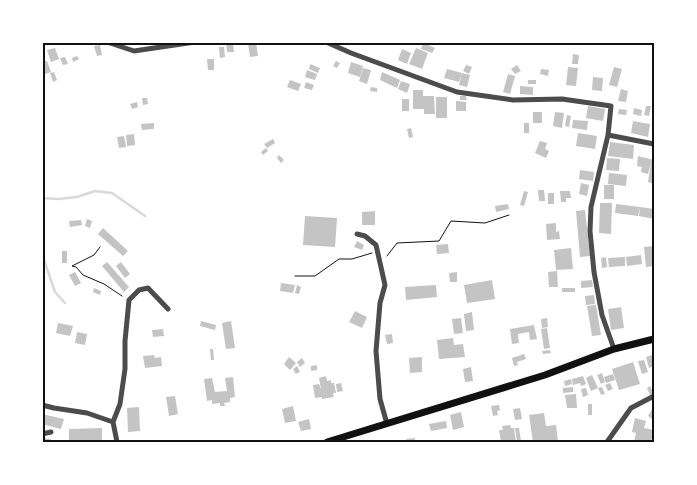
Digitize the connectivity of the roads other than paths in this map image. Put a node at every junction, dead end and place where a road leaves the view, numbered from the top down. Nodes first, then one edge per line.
1 (107, 42) edge
2 (195, 42) edge
3 (326, 42) edge
4 (608, 135) junction
5 (654, 144) edge
6 (357, 234) dead end
7 (168, 309) dead end
8 (654, 339) edge
9 (614, 349) junction
10 (654, 396) edge
11 (42, 405) edge
12 (113, 422) junction
13 (387, 424) junction
14 (51, 432) dead end
15 (42, 434) edge
16 (117, 442) edge
17 (328, 442) edge
18 (607, 442) edge

1 - 2 street
3 - 4 street
4 - 5 street
4 - 9 street
6 - 13 street
7 - 12 street
8 - 9 main road
9 - 13 main road
10 - 18 street
11 - 12 street
12 - 16 street
13 - 17 main road
14 - 15 street

